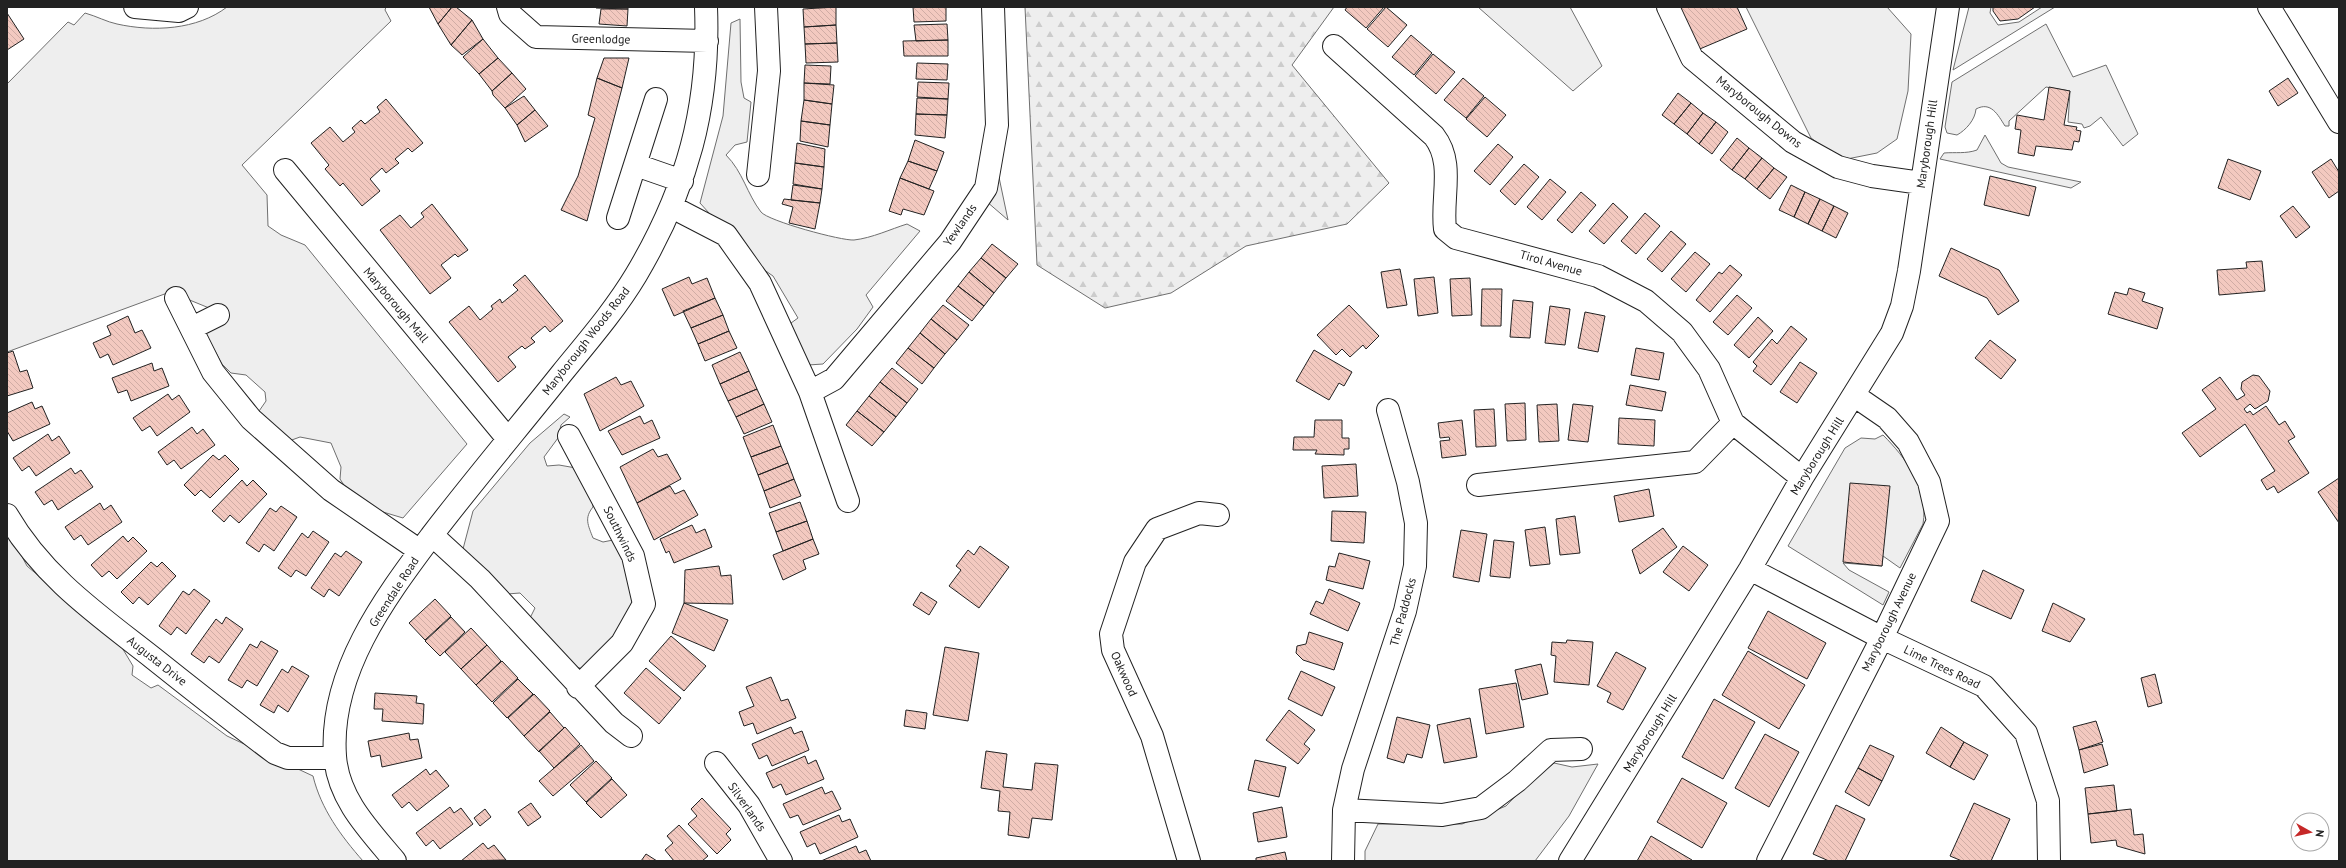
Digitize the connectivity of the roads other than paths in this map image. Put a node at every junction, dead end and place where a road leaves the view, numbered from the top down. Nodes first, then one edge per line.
1 (135, 7) edge
2 (508, 7) edge
3 (706, 7) edge
4 (766, 7) edge
5 (993, 7) edge
6 (1668, 7) edge
7 (2269, 7) edge
8 (183, 9) edge
9 (1944, 9) edge
10 (707, 41) junction
11 (1334, 46) dead end
12 (656, 99) dead end
13 (2339, 122) edge
14 (636, 165) junction
15 (285, 170) dead end
16 (758, 176) dead end
17 (682, 181) junction
18 (1921, 183) junction
19 (672, 207) junction
20 (618, 218) dead end
21 (176, 298) dead end
22 (218, 315) dead end
23 (192, 328) junction
24 (810, 392) junction
25 (1855, 396) junction
26 (1388, 410) dead end
27 (1733, 423) junction
28 (569, 436) dead end
29 (508, 439) junction
30 (1802, 478) junction
31 (1478, 485) dead end
32 (848, 501) dead end
33 (7, 515) edge
34 (1218, 516) dead end
35 (426, 543) junction
36 (1750, 569) junction
37 (1882, 638) junction
38 (578, 687) junction
39 (631, 736) dead end
40 (1581, 749) dead end
41 (335, 758) junction
42 (716, 763) dead end
43 (1344, 810) junction
44 (774, 858) edge
45 (395, 861) edge
46 (1189, 861) edge
47 (1343, 861) edge
48 (1570, 861) edge
49 (1768, 861) edge
50 (2049, 861) edge

1 - 8 street
2 - 10 street, Greenlodge
3 - 10 street, Maryborough Woods Road
4 - 16 street
5 - 24 street, Yewlands
6 - 18 street, Maryborough Downs
7 - 13 street
9 - 18 street, Maryborough Hill
10 - 17 street, Maryborough Woods Road
11 - 27 street, Tirol Avenue
12 - 14 street
14 - 17 street
14 - 20 street
15 - 29 street, Maryborough Mall
17 - 19 street, Maryborough Woods Road
18 - 25 street, Maryborough Hill
19 - 24 street
19 - 29 street, Maryborough Woods Road
21 - 23 street, Greendale Road
22 - 23 street
23 - 35 street, Greendale Road
24 - 32 street
25 - 30 street, Maryborough Hill
25 - 37 street, Maryborough Avenue
26 - 43 street, The Paddocks
27 - 30 street, Tirol Avenue
27 - 31 street
28 - 38 street, Southwinds
29 - 35 street, Maryborough Woods Road
30 - 36 street, Maryborough Hill
33 - 41 street, Augusta Drive
34 - 46 street, Oakwood
35 - 38 street
35 - 41 street, Greendale Road
36 - 37 street, Lime Trees Road
36 - 48 street, Maryborough Hill
37 - 49 street, Maryborough Avenue
37 - 50 street, Lime Trees Road
38 - 39 street
40 - 43 street
41 - 45 street, Greendale Road
42 - 44 street, Silverlands
43 - 47 street, The Paddocks

